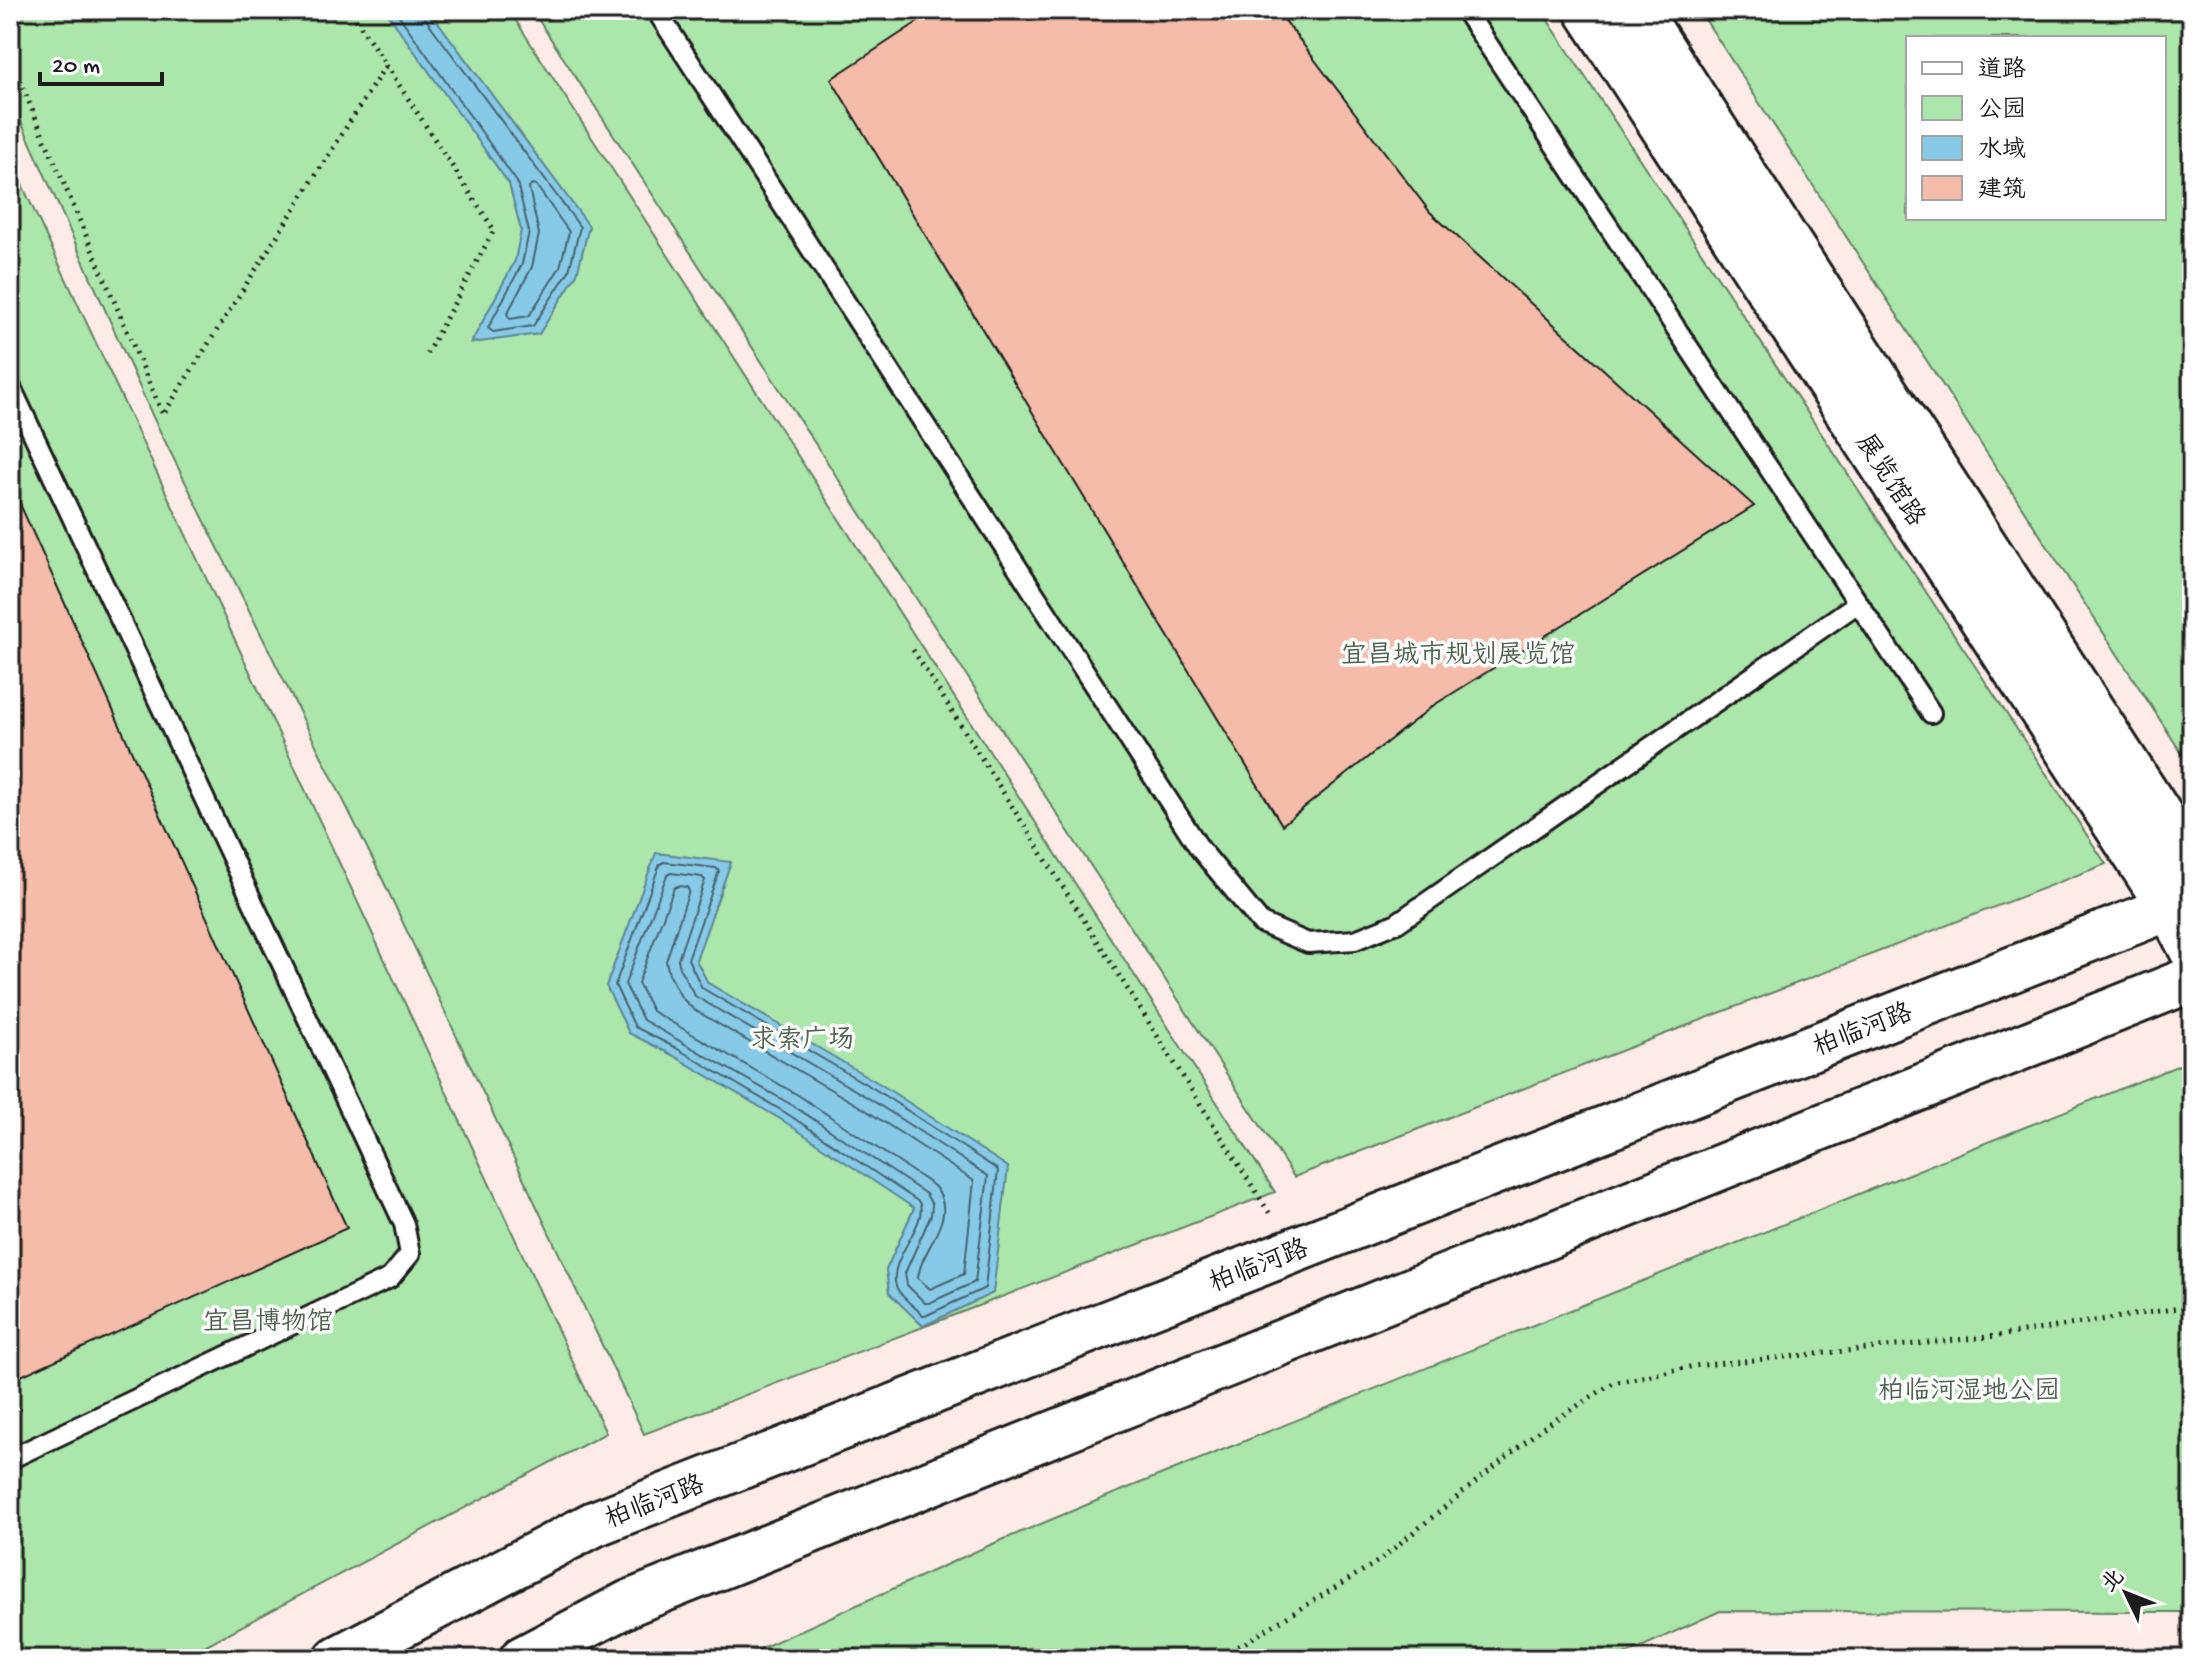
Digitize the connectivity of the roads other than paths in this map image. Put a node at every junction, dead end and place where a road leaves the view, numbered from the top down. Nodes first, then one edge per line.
1 (656, 10) edge
2 (1465, 10) edge
3 (1587, 10) edge
4 (1637, 10) edge
5 (10, 385) edge
6 (1858, 603) junction
7 (1931, 713) dead end
8 (2192, 865) edge
9 (2181, 904) edge
10 (2192, 950) edge
11 (2192, 979) edge
12 (10, 1459) edge
13 (337, 1659) edge
14 (522, 1659) edge

1 - 6 lane
2 - 6 lane
3 - 9 main road, 展览馆路
4 - 8 main road, 展览馆路
5 - 12 lane
6 - 7 lane
9 - 10 main road, 展览馆路
9 - 13 main road, 柏临河路
11 - 14 main road

